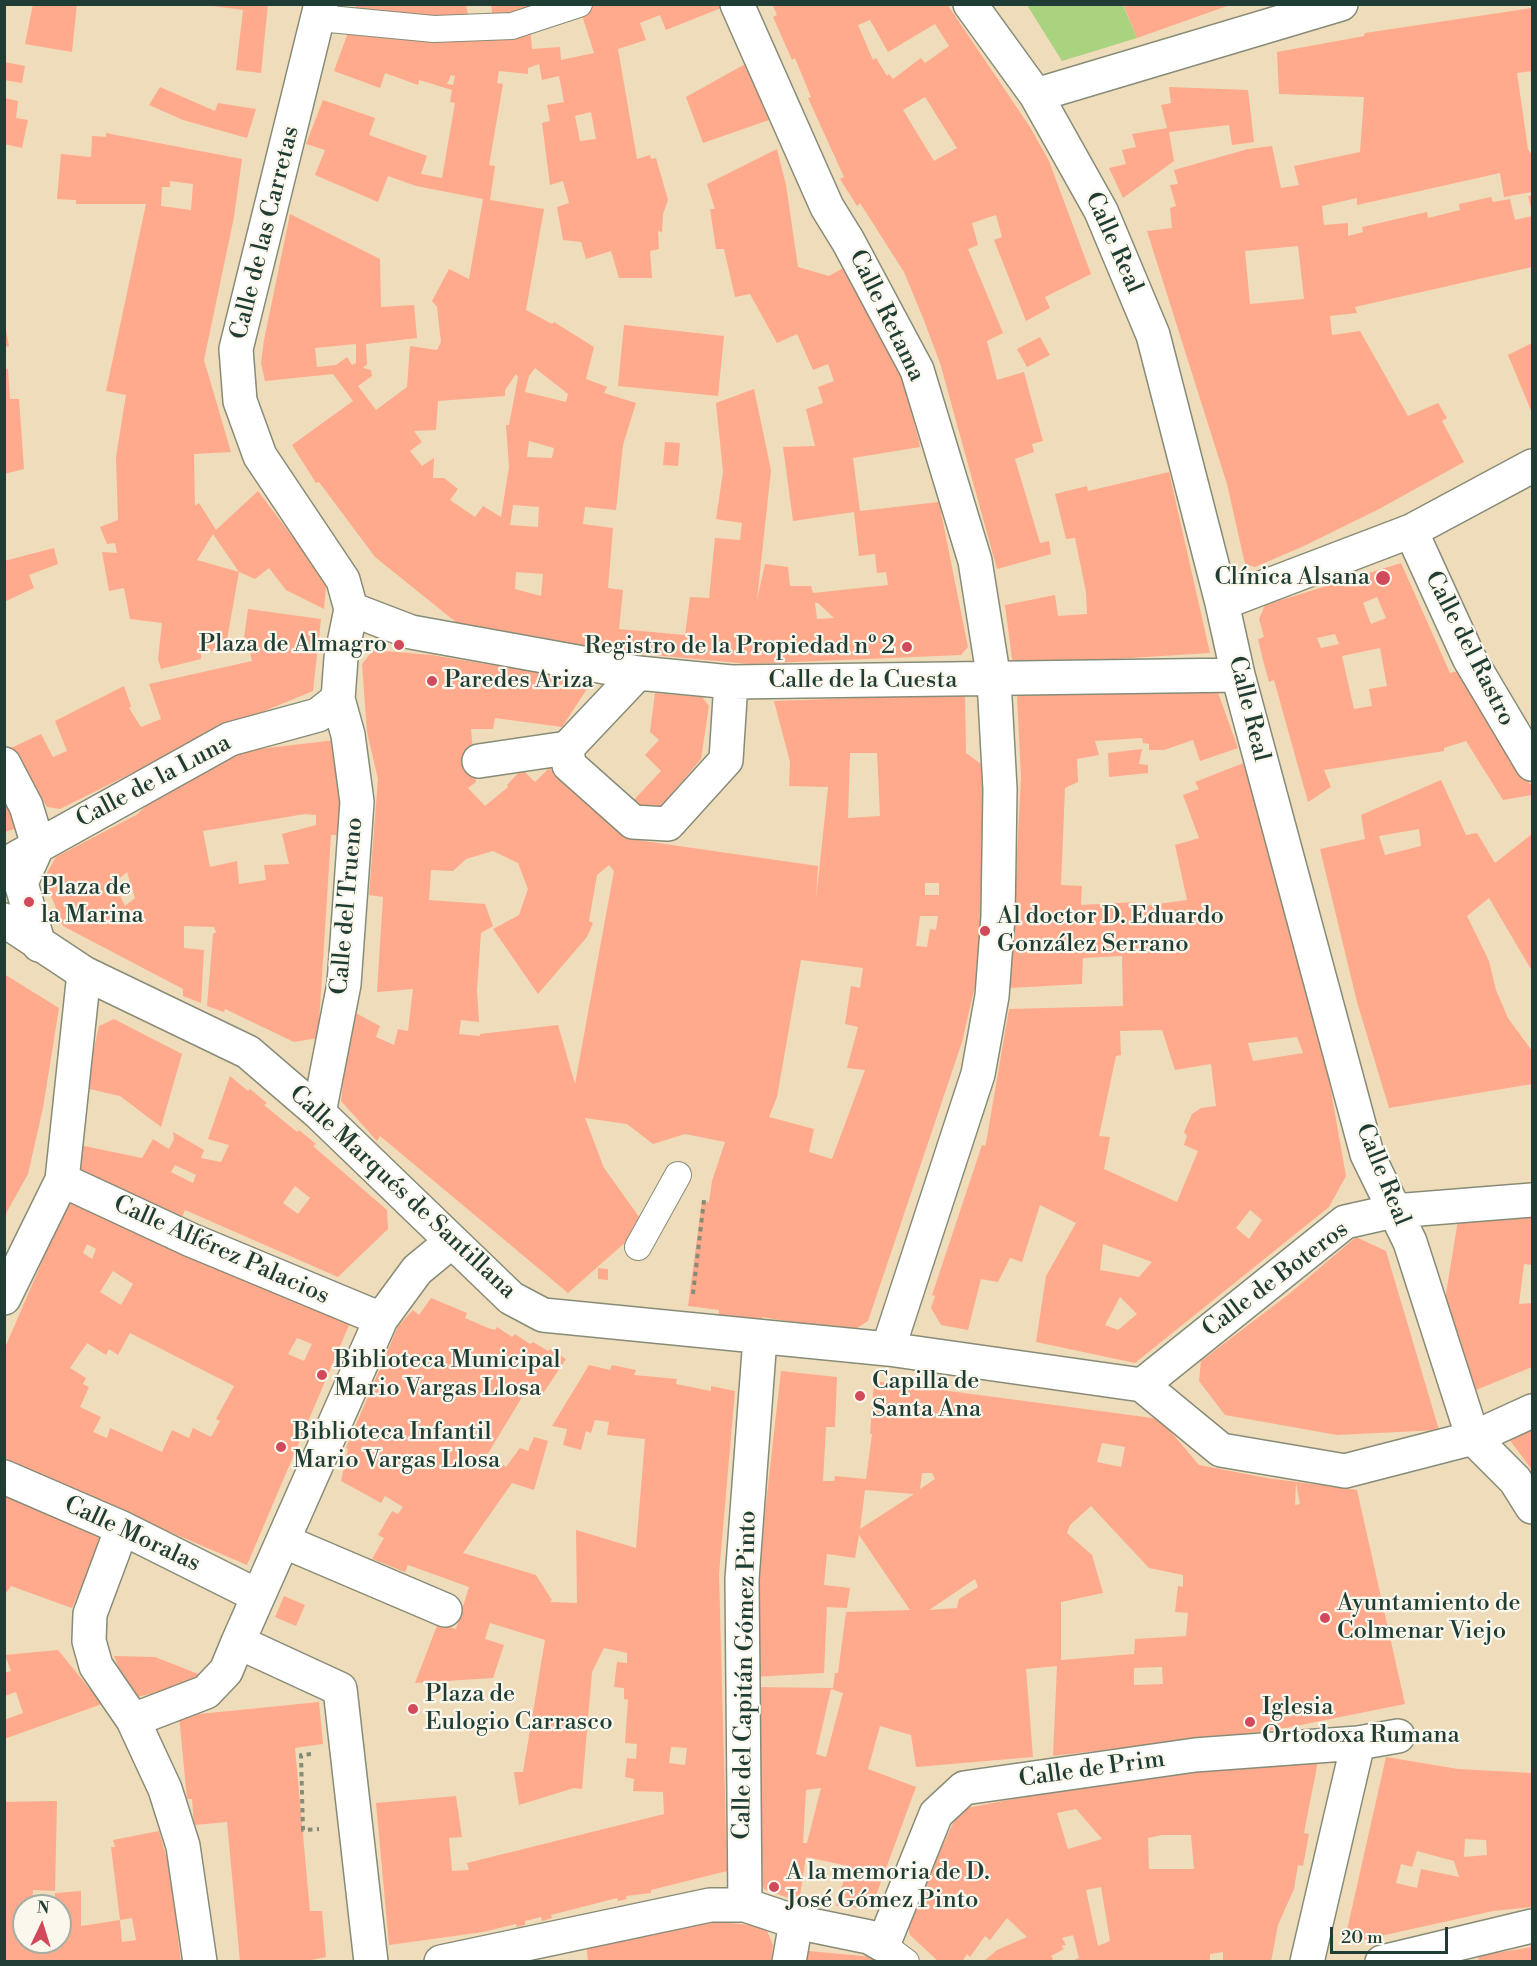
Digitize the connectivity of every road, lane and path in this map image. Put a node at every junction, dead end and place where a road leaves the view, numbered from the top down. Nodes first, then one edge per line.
1 (579, 4) edge
2 (737, 4) edge
3 (970, 4) edge
4 (1341, 4) edge
5 (320, 11) edge
6 (1036, 95) junction
7 (1533, 466) edge
8 (1411, 531) junction
9 (347, 594) junction
10 (1222, 603) junction
11 (638, 673) junction
12 (1238, 675) junction
13 (994, 680) junction
14 (731, 682) junction
15 (338, 699) junction
16 (567, 748) junction
17 (479, 761) dead end
18 (4, 764) edge
19 (1533, 764) edge
20 (38, 845) junction
21 (4, 865) edge
22 (4, 920) edge
23 (39, 945) junction
24 (84, 973) junction
25 (319, 1113) junction
26 (678, 1175) joint
27 (62, 1180) junction
28 (1533, 1200) edge
29 (1394, 1211) junction
30 (451, 1242) junction
31 (638, 1247) dead end
32 (4, 1298) edge
33 (381, 1319) junction
34 (689, 1331) junction
35 (760, 1338) junction
36 (888, 1349) junction
37 (1142, 1385) junction
38 (1533, 1411) edge
39 (1473, 1438) junction
40 (4, 1477) edge
41 (1533, 1507) edge
42 (122, 1528) junction
43 (283, 1541) junction
44 (258, 1596) junction
45 (445, 1610) dead end
46 (238, 1642) junction
47 (133, 1720) junction
48 (1398, 1736) dead end
49 (1358, 1743) junction
50 (325, 1829) dead end
51 (303, 1830) dead end
52 (745, 1905) junction
53 (796, 1922) junction
54 (1533, 1926) edge
55 (894, 1953) edge
56 (200, 1962) edge
57 (370, 1962) edge
58 (441, 1962) edge
59 (789, 1962) edge
60 (1307, 1962) edge
61 (1382, 1962) edge

1 - 5 street
2 - 13 street, Calle Retama
3 - 6 street, Calle Real
4 - 6 street
5 - 9 street, Calle de las Carretas
6 - 10 street, Calle Real
7 - 8 street
8 - 10 street
8 - 19 street, Calle del Rastro
9 - 11 street, Calle de la Cuesta
9 - 15 street
10 - 12 street, Calle Real
11 - 14 street, Calle de la Cuesta
11 - 16 street
12 - 13 street, Calle de la Cuesta
12 - 29 street, Calle Real
13 - 14 street, Calle de la Cuesta
13 - 36 street, Calle Retama
14 - 16 street
15 - 20 street, Calle de la Luna
15 - 25 street, Calle del Trueno
16 - 17 street
18 - 20 street
20 - 21 street
20 - 23 street
22 - 23 street
23 - 24 street
24 - 25 street, Calle Marqués de Santillana
24 - 27 street
25 - 30 street, Calle Marqués de Santillana
26 - 31 street
26 - 34 path
27 - 32 street
27 - 33 street, Calle Alférez Palacios
28 - 29 street, Calle de Boteros
29 - 37 street, Calle de Boteros
29 - 39 street, Calle Real
30 - 33 street
30 - 34 street, Calle Marqués de Santillana
33 - 43 street
34 - 35 street, Calle Marqués de Santillana
35 - 36 street, Calle Marqués de Santillana
35 - 52 street, Calle del Capitán Gómez Pinto
36 - 37 street, Calle Marqués de Santillana
37 - 39 street
38 - 39 street
39 - 41 street
40 - 42 street, Calle Moralas
42 - 44 street, Calle Moralas
42 - 47 street
43 - 44 street
43 - 45 street
44 - 46 street
46 - 47 street
46 - 57 street
47 - 56 street
48 - 49 street, Calle de Prim
49 - 55 street, Calle de Prim
49 - 60 street
50 - 51 path
52 - 53 street
52 - 58 street
53 - 55 street
53 - 59 street
54 - 61 street

